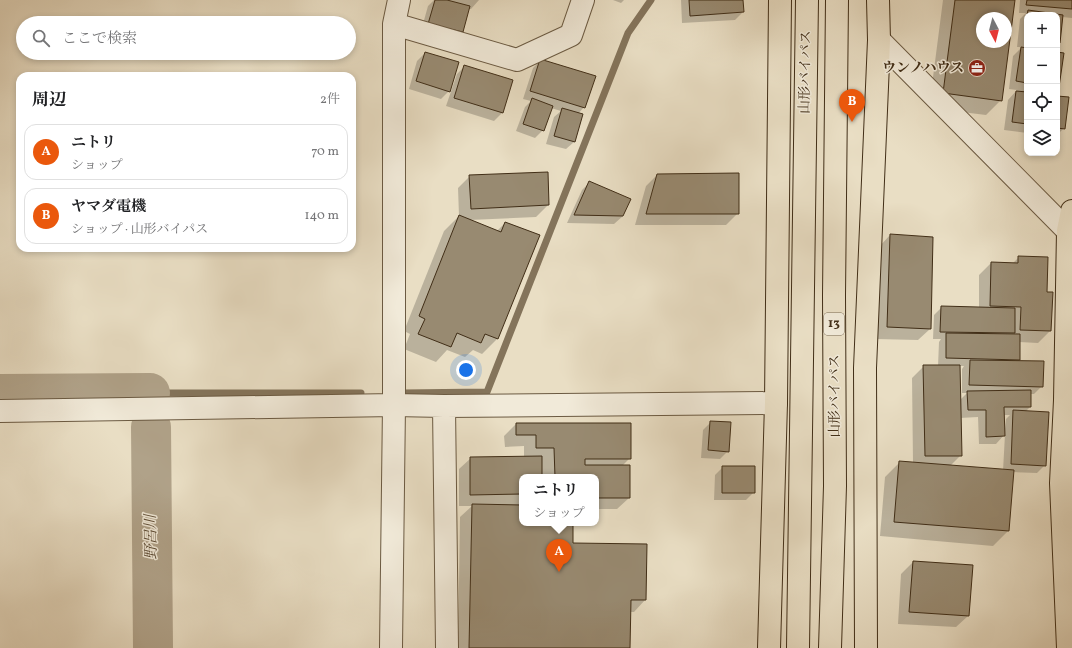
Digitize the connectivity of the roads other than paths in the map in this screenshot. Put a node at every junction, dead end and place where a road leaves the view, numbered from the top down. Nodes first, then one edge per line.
1 (399, 0) edge
2 (583, 0) edge
3 (780, 0) edge
4 (807, 0) edge
5 (837, 0) edge
6 (878, 0) edge
7 (394, 24) junction
8 (879, 40) junction
9 (1070, 221) edge
10 (1069, 400) edge
11 (776, 403) junction
12 (394, 405) junction
13 (444, 406) junction
14 (0, 411) edge
15 (391, 648) edge
16 (447, 648) edge
17 (768, 648) edge
18 (798, 648) edge
19 (830, 648) edge
20 (866, 648) edge
21 (1068, 648) edge

1 - 7 street
2 - 7 street
3 - 11 main road
4 - 18 main road, 山形バイパス
5 - 19 main road, 山形バイパス / 13
6 - 8 main road
7 - 12 street
8 - 9 street
8 - 20 main road
9 - 10 main road
10 - 21 main road
11 - 13 street
11 - 17 main road
12 - 13 street
12 - 14 street
12 - 15 street
13 - 16 street

